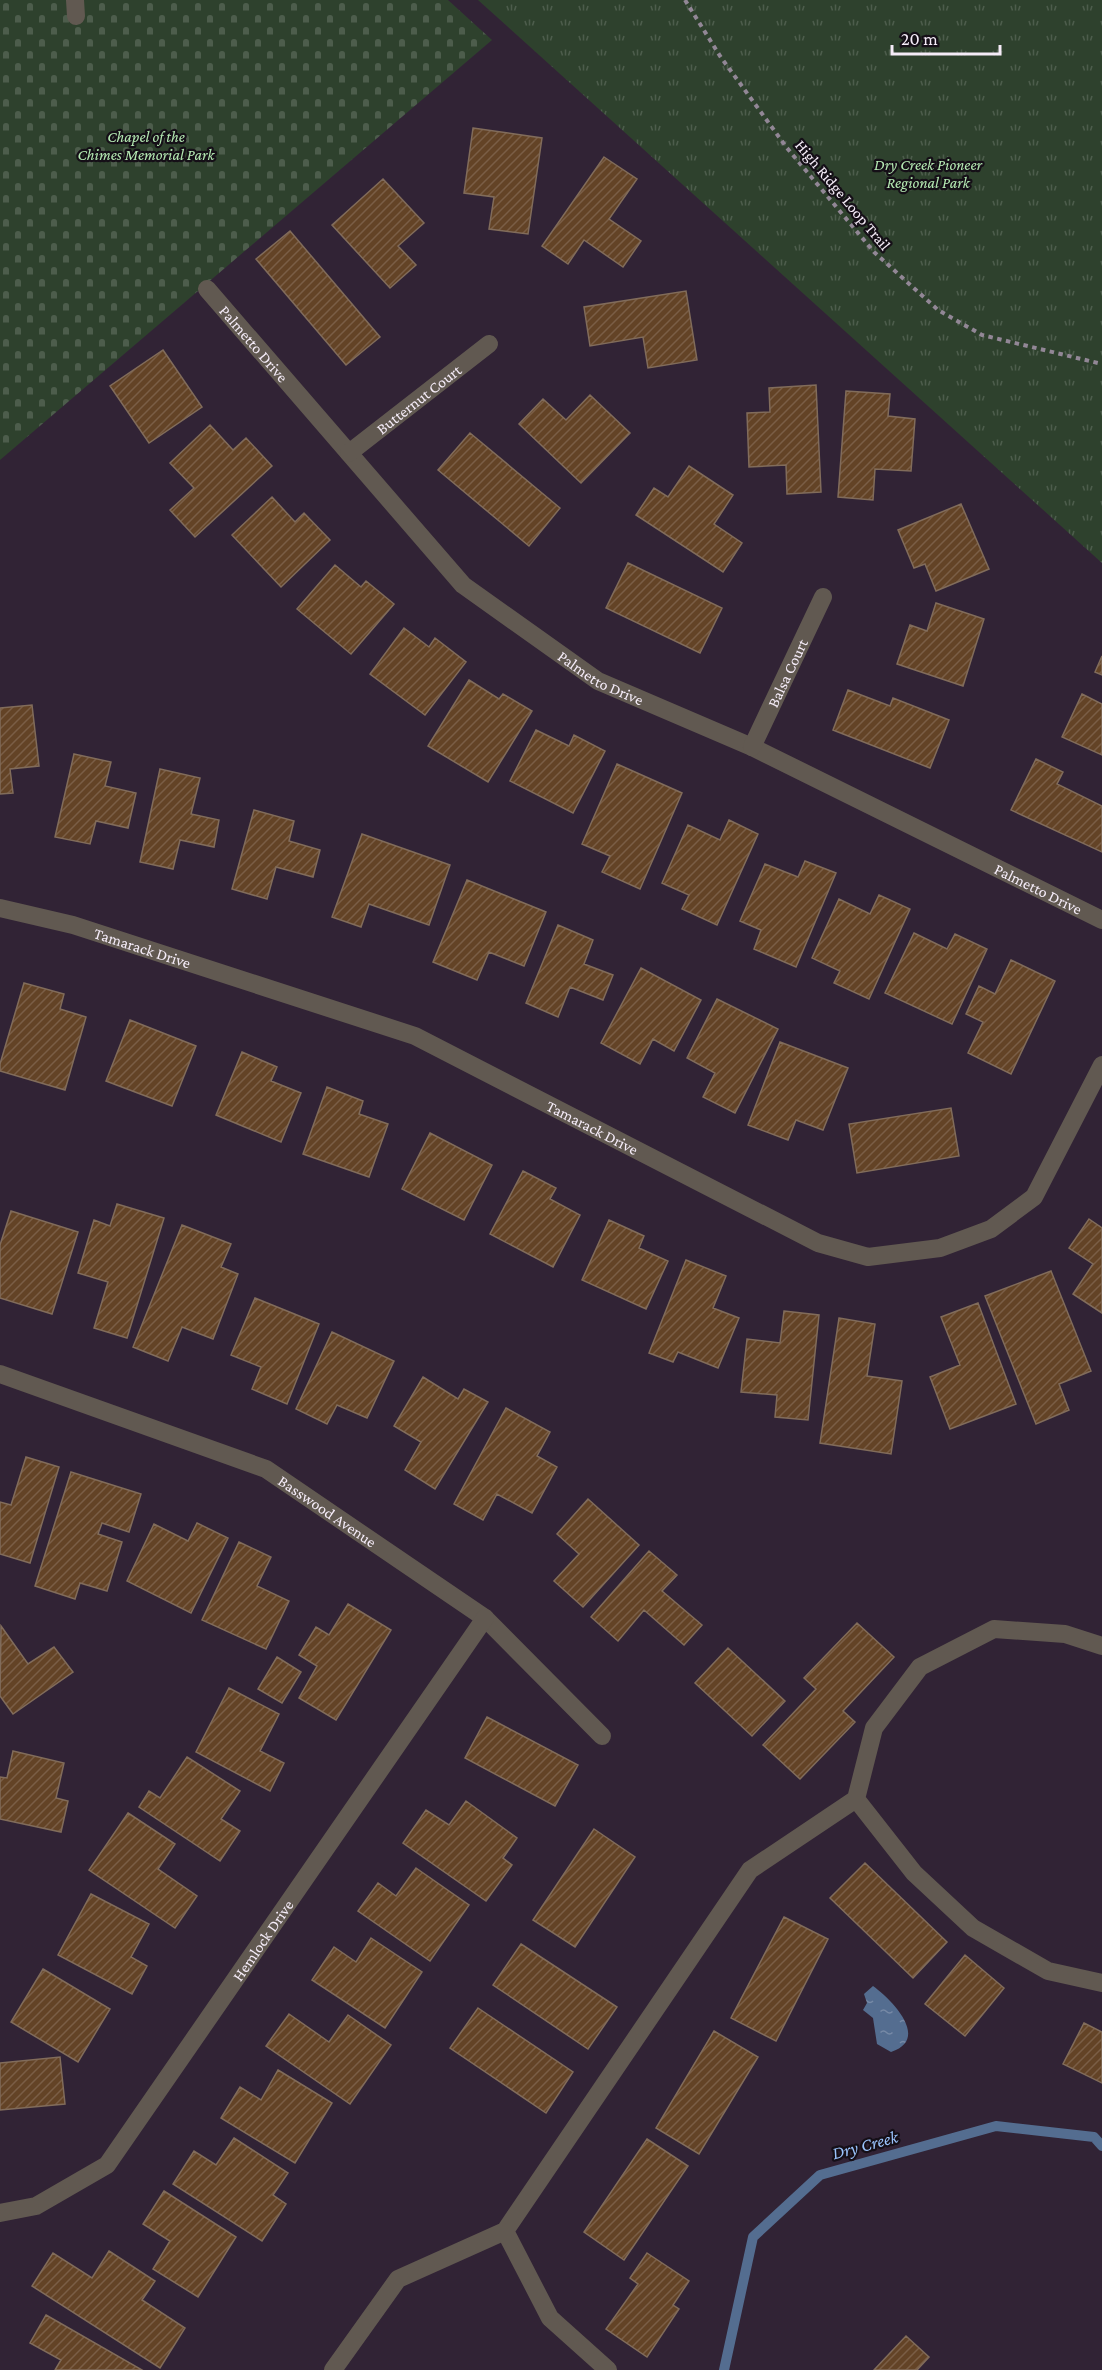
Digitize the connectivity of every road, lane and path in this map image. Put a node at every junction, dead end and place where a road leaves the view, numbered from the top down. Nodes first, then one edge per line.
1 (685, 0) edge
2 (207, 289) dead end
3 (489, 344) dead end
4 (1102, 364) edge
5 (349, 453) junction
6 (823, 597) dead end
7 (752, 747) junction
8 (0, 908) edge
9 (1102, 920) edge
10 (1102, 1065) edge
11 (0, 1374) edge
12 (485, 1618) junction
13 (1102, 1646) edge
14 (602, 1736) dead end
15 (856, 1799) junction
16 (1102, 1983) edge
17 (0, 2213) edge
18 (505, 2231) junction
19 (333, 2370) edge
20 (608, 2370) edge

1 - 4 path, High Ridge Loop Trail
2 - 5 street, Palmetto Drive
3 - 5 street, Butternut Court
5 - 7 street, Palmetto Drive
6 - 7 street, Balsa Court
7 - 9 street, Palmetto Drive
8 - 10 street, Tamarack Drive
11 - 12 street, Basswood Avenue
12 - 14 street, Basswood Avenue
12 - 17 street, Hemlock Drive
13 - 15 street
15 - 16 street
15 - 18 street
18 - 19 street
18 - 20 street

